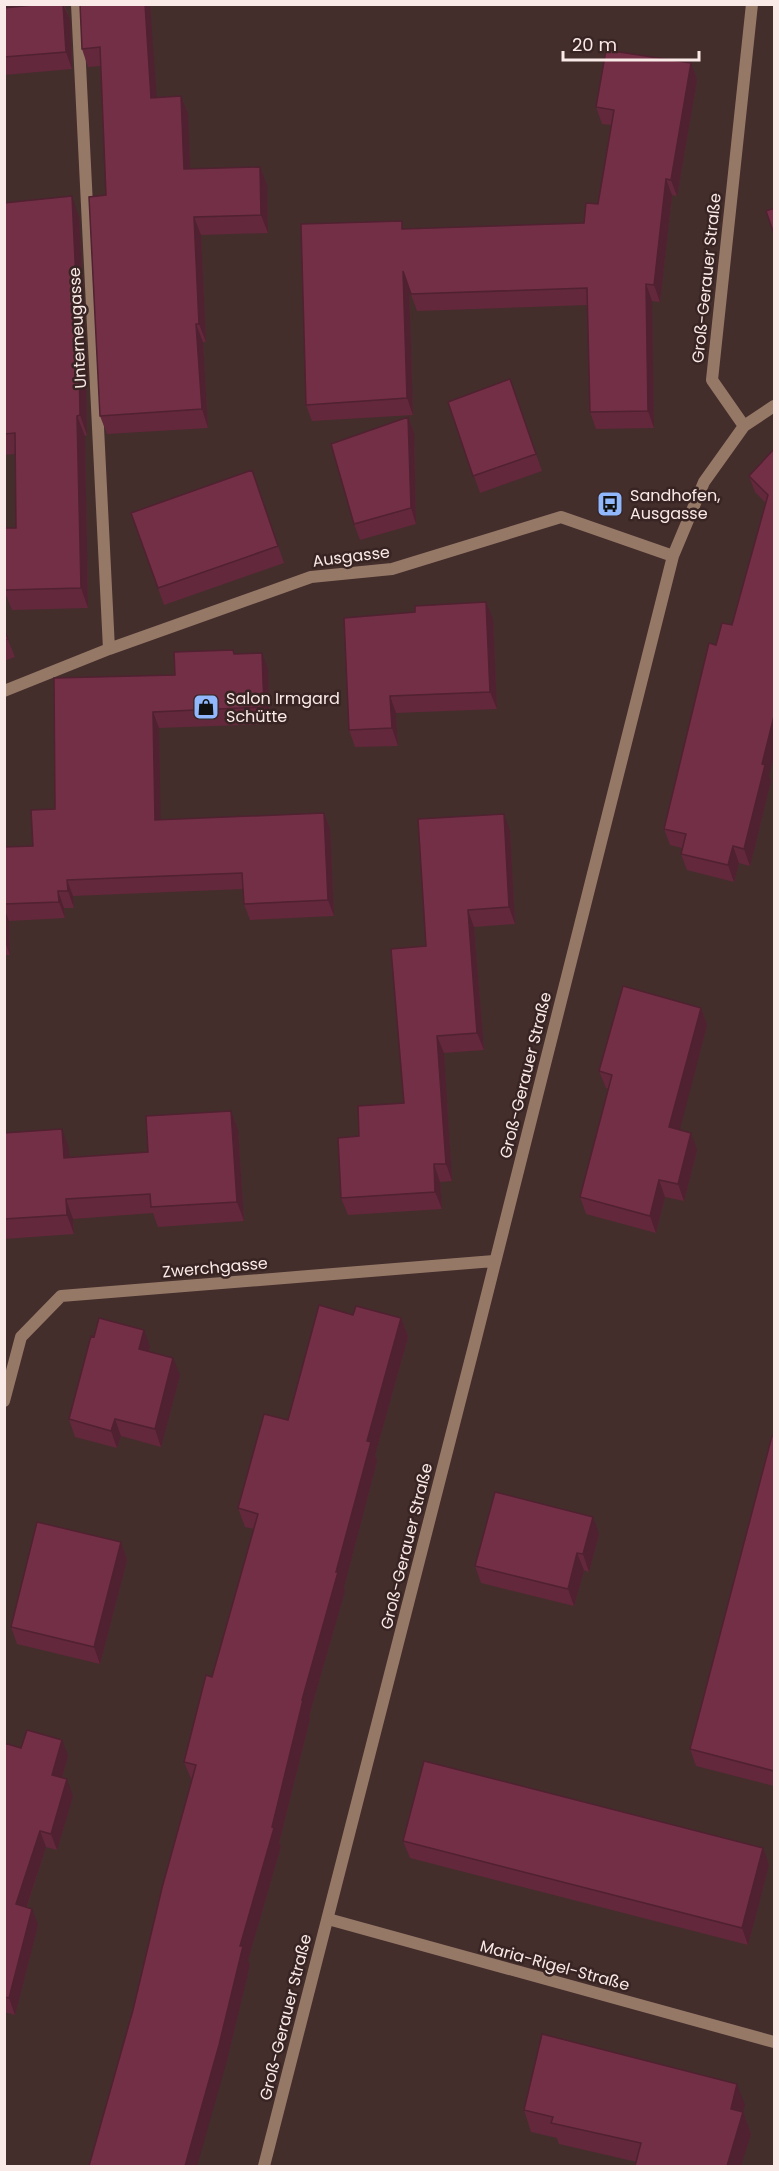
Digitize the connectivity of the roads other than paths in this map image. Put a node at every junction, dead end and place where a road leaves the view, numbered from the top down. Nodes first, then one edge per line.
1 (77, 4) edge
2 (752, 4) edge
3 (774, 406) edge
4 (744, 426) junction
5 (673, 556) junction
6 (109, 649) junction
7 (4, 691) edge
8 (494, 1261) junction
9 (4, 1401) edge
10 (328, 1919) junction
11 (774, 2042) edge
12 (264, 2166) edge

1 - 6 street, Unterneugasse
2 - 4 street, Groß-Gerauer Straße
3 - 4 street
4 - 5 street, Groß-Gerauer Straße
5 - 6 street, Ausgasse
5 - 8 street, Groß-Gerauer Straße
6 - 7 street, Ausgasse
8 - 9 street, Zwerchgasse
8 - 10 street, Groß-Gerauer Straße
10 - 11 street, Maria-Rigel-Straße
10 - 12 street, Groß-Gerauer Straße

